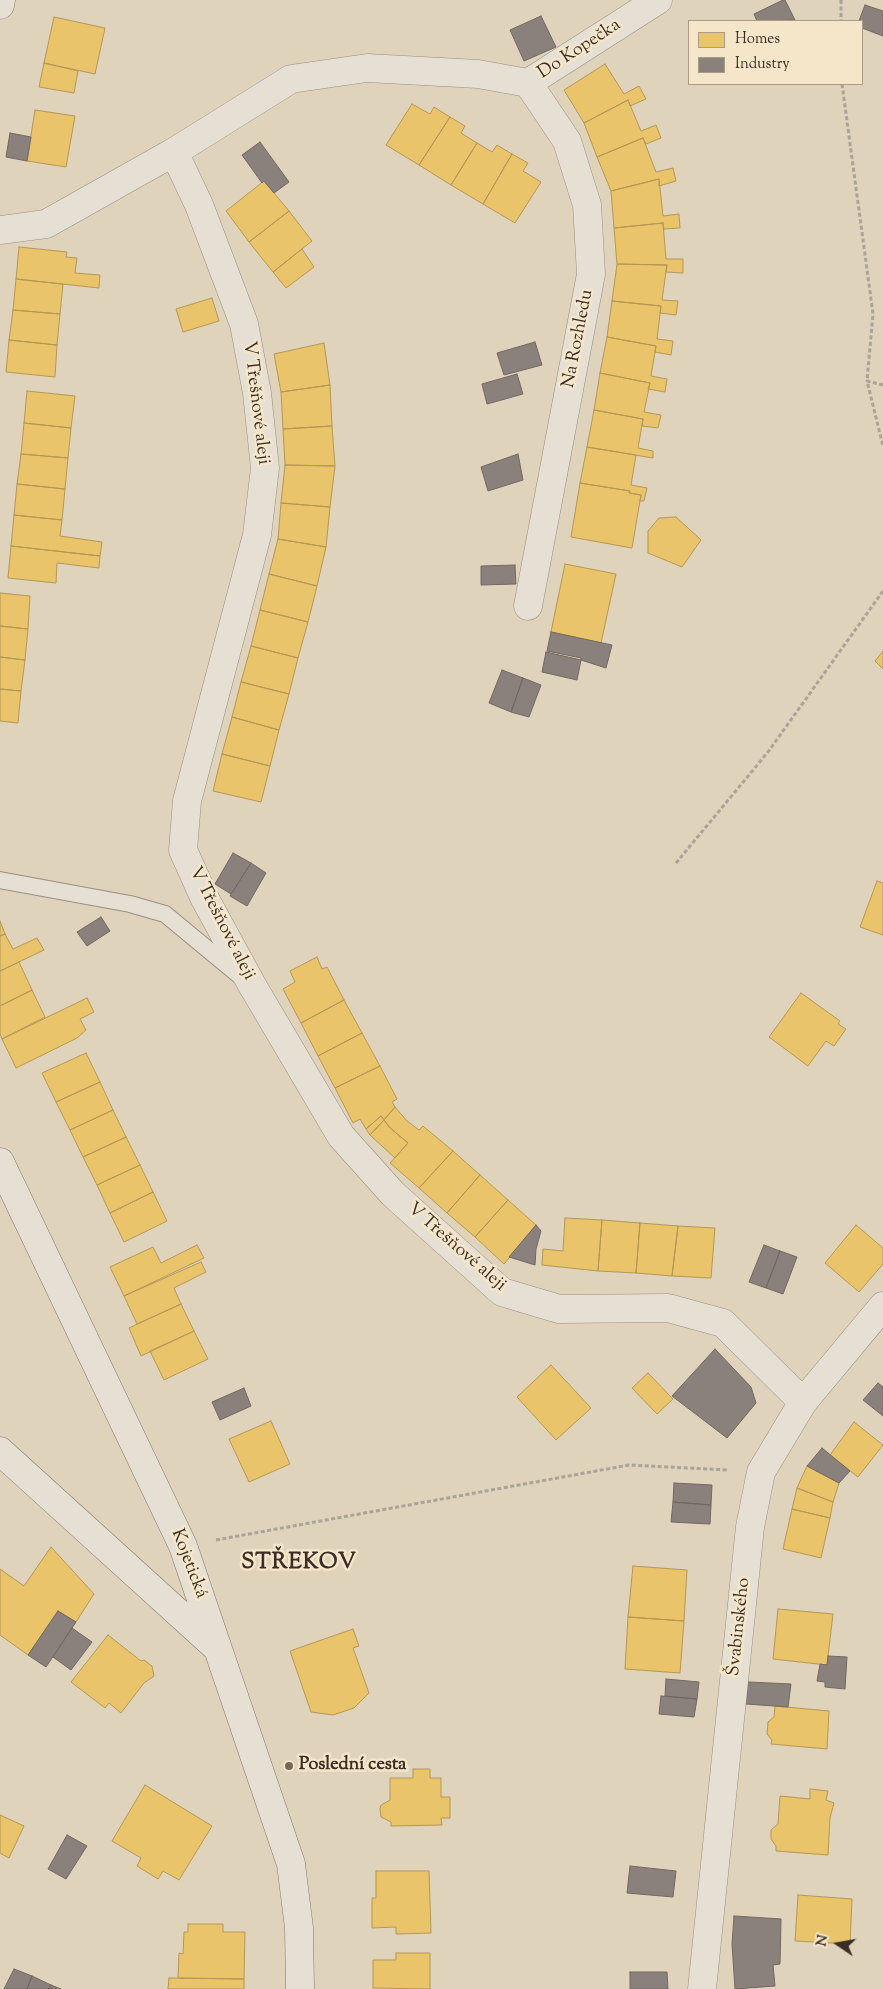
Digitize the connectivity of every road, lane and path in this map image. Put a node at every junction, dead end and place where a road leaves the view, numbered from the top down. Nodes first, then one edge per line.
1 (1, 0) edge
2 (658, 0) edge
3 (840, 0) edge
4 (0, 5) edge
5 (841, 20) edge
6 (528, 83) junction
7 (842, 85) edge
8 (174, 152) junction
9 (0, 230) edge
10 (866, 382) junction
11 (883, 385) edge
12 (883, 446) edge
13 (883, 591) edge
14 (528, 606) dead end
15 (676, 863) dead end
16 (0, 880) edge
17 (252, 985) junction
18 (0, 1162) edge
19 (883, 1306) edge
20 (803, 1402) junction
21 (0, 1451) edge
22 (761, 1472) junction
23 (183, 1546) junction
24 (220, 1651) junction
25 (300, 1989) edge
26 (702, 1989) edge

1 - 4 street
2 - 6 street, Do Kopečka
3 - 5 path
6 - 8 street
6 - 14 street, Na Rozhledu
7 - 10 path
8 - 9 street
8 - 17 street, V Třešňové aleji
10 - 11 path
10 - 12 path
13 - 15 path
16 - 17 lane
17 - 20 street, V Třešňové aleji
18 - 23 street, Kojetická
19 - 20 street, Švabinského
20 - 22 street, Švabinského
21 - 24 street
22 - 23 path
22 - 26 street, Švabinského
23 - 24 street, Kojetická
24 - 25 street, Kojetická

